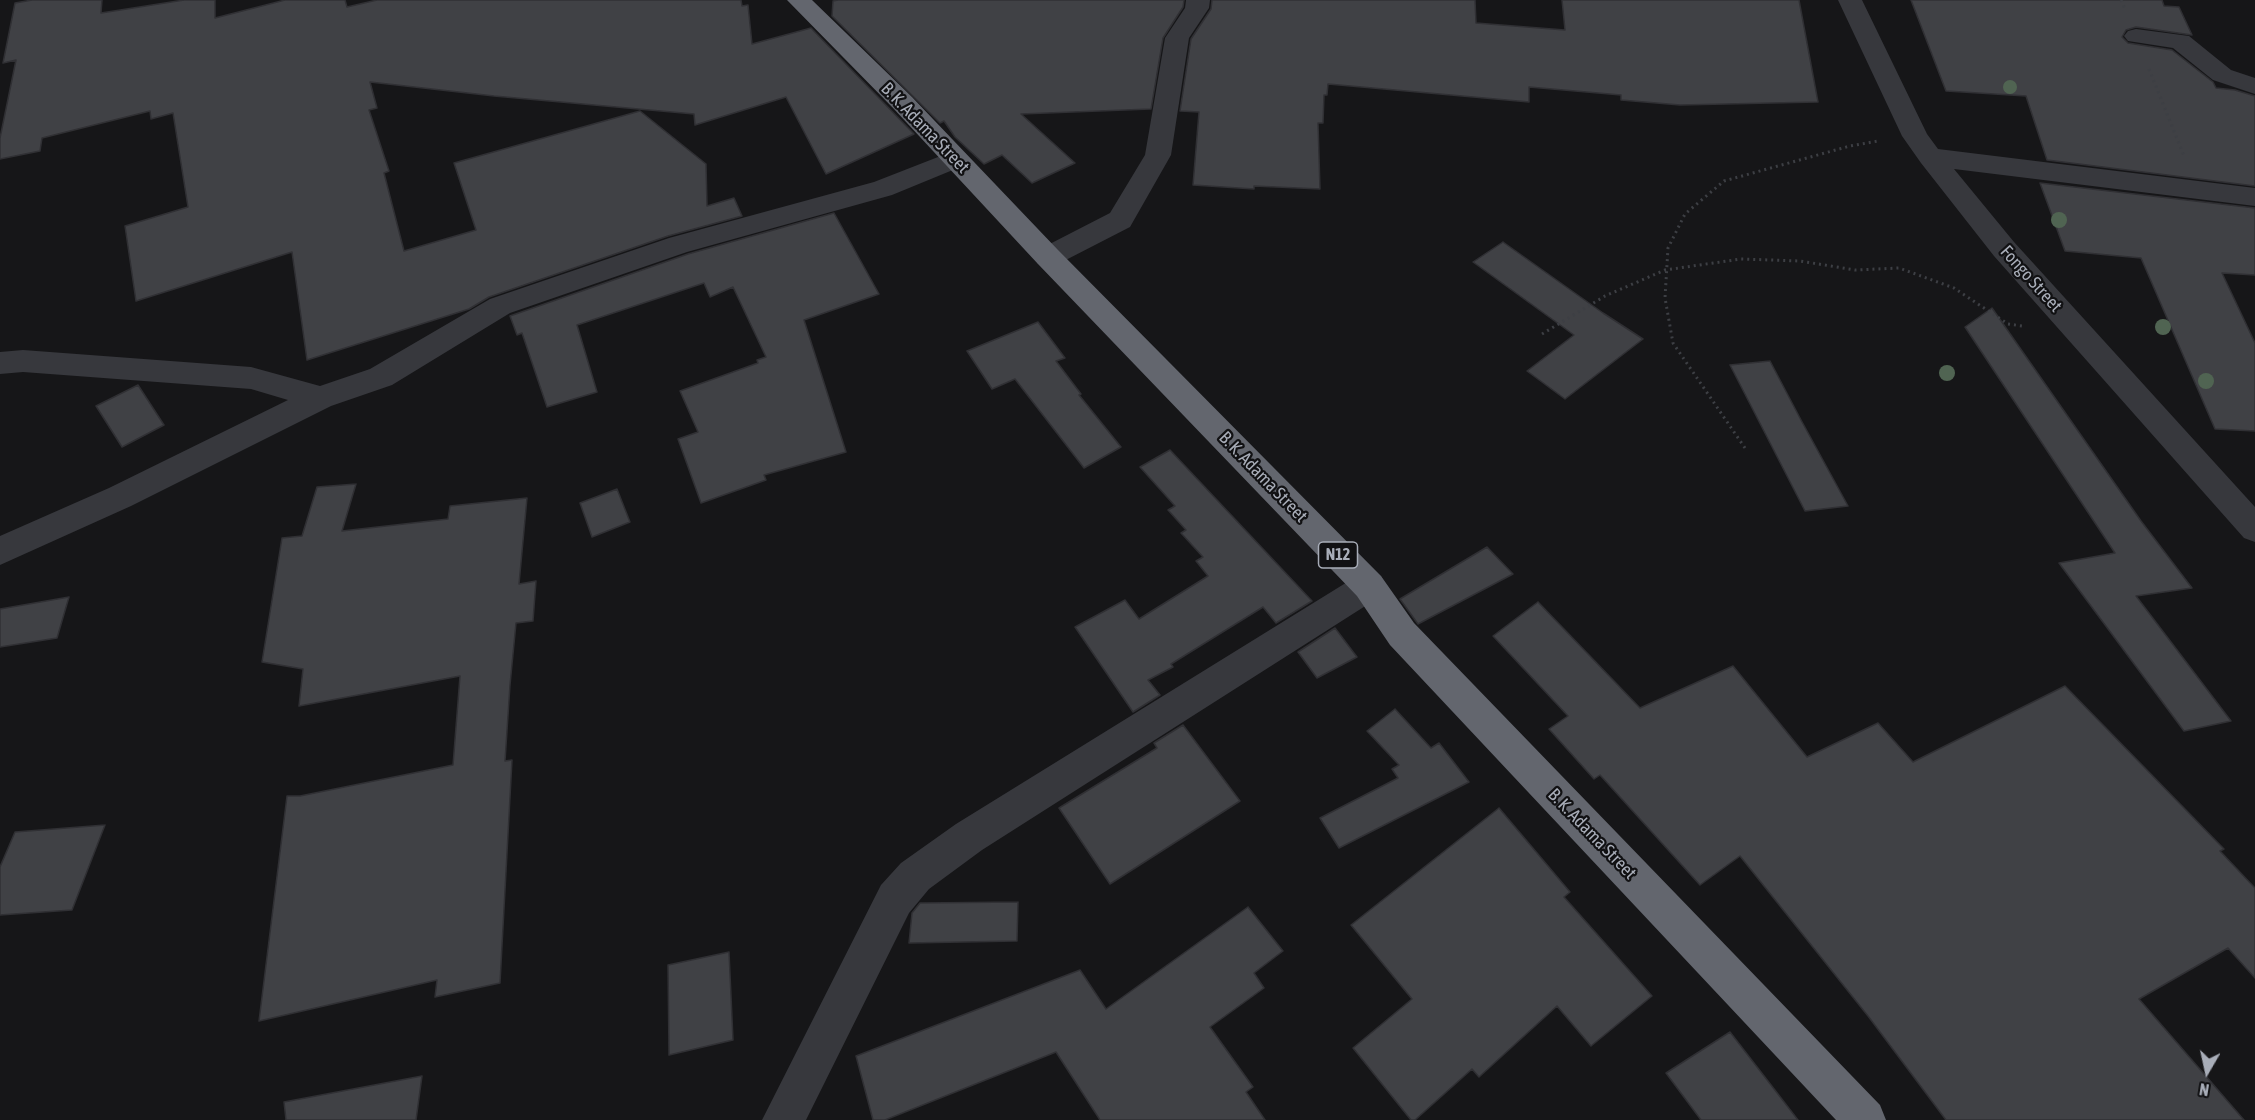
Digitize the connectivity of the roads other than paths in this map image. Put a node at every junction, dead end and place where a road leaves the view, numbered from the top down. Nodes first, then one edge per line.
1 (799, 0) edge
2 (1198, 0) edge
3 (1845, 1) edge
4 (2136, 36) road end
5 (2255, 86) edge
6 (1922, 147) junction
7 (956, 159) junction
8 (2255, 198) edge
9 (1048, 257) junction
10 (0, 363) edge
11 (320, 398) junction
12 (2255, 529) edge
13 (0, 551) edge
14 (1369, 586) junction
15 (783, 1120) edge
16 (1865, 1120) edge

1 - 7 highway, B. K. Adama Street / N12
2 - 9 street
3 - 6 street, Fongo Street
4 - 5 street
6 - 8 street
6 - 12 street, Fongo Street
7 - 9 highway, B. K. Adama Street / N12
7 - 11 street
9 - 14 highway, B. K. Adama Street / N12
10 - 11 street
11 - 13 street
14 - 15 street
14 - 16 highway, B. K. Adama Street / N12

